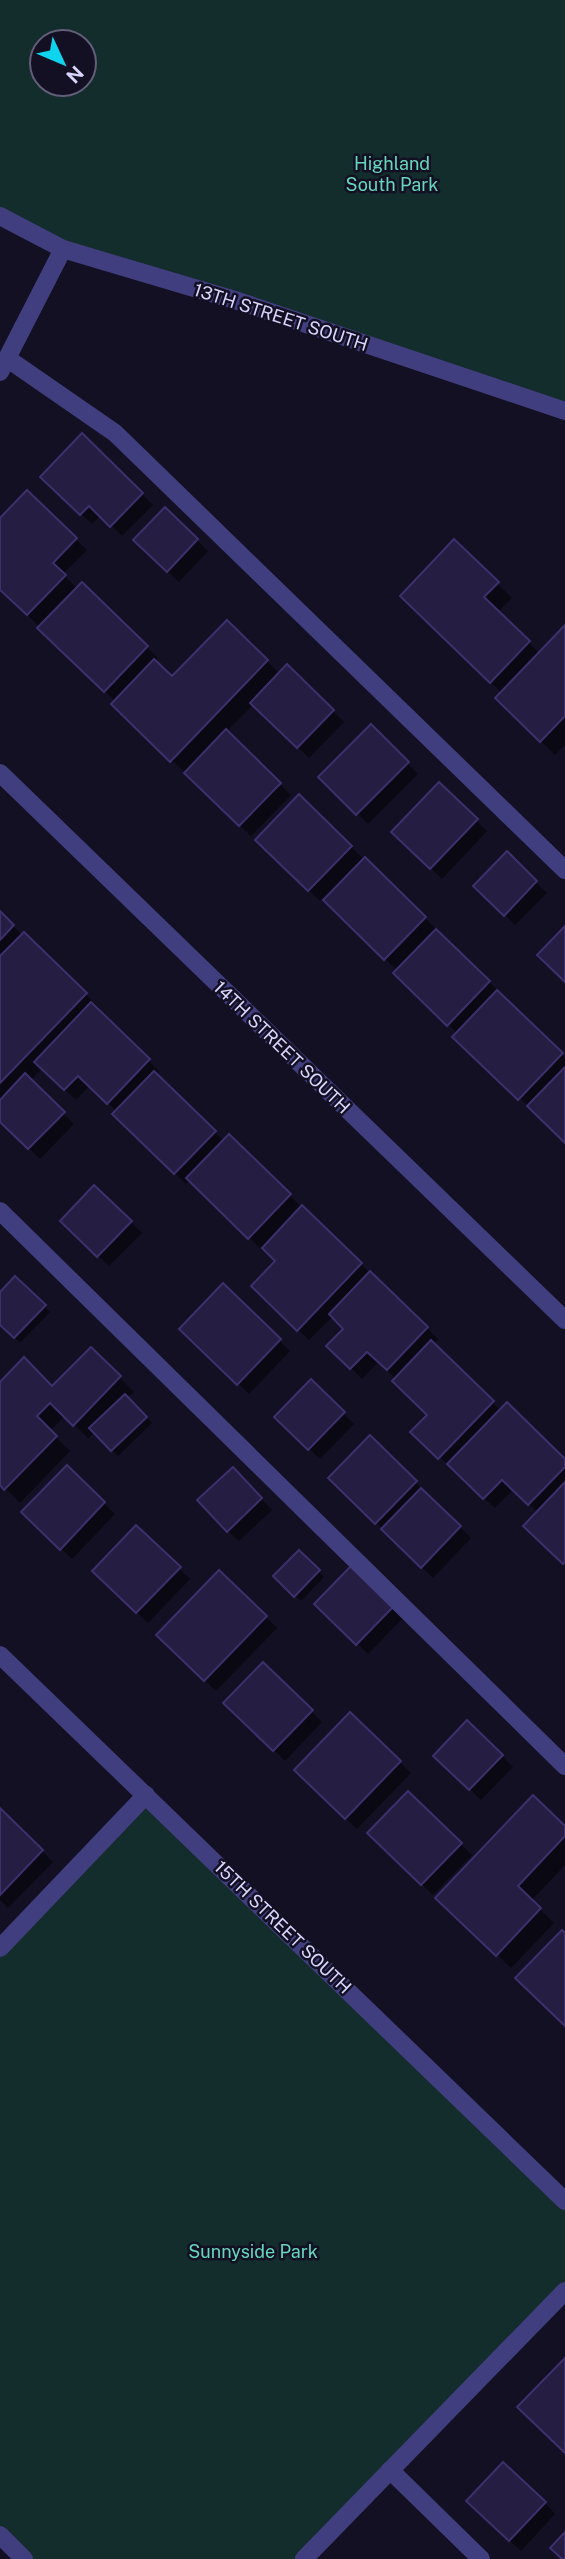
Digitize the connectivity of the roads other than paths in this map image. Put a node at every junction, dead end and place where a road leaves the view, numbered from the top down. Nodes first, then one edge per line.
1 (0, 216) edge
2 (63, 249) junction
3 (4, 366) edge
4 (565, 411) edge
5 (0, 774) edge
6 (565, 870) edge
7 (0, 1211) edge
8 (565, 1320) edge
9 (0, 1655) edge
10 (565, 1766) edge
11 (146, 1795) junction
12 (0, 1948) edge
13 (565, 2201) edge
14 (565, 2291) edge
15 (390, 2470) junction
16 (0, 2535) edge
17 (24, 2559) edge
18 (304, 2559) edge
19 (481, 2559) edge

1 - 2 street, 13TH STREET SOUTH
2 - 3 street
2 - 4 street, 13TH STREET SOUTH
3 - 6 street
5 - 8 street, 14TH STREET SOUTH
7 - 10 street
9 - 11 street, 15TH STREET SOUTH
11 - 12 street
11 - 13 street, 15TH STREET SOUTH
14 - 15 street
15 - 18 street
15 - 19 street
16 - 17 street

